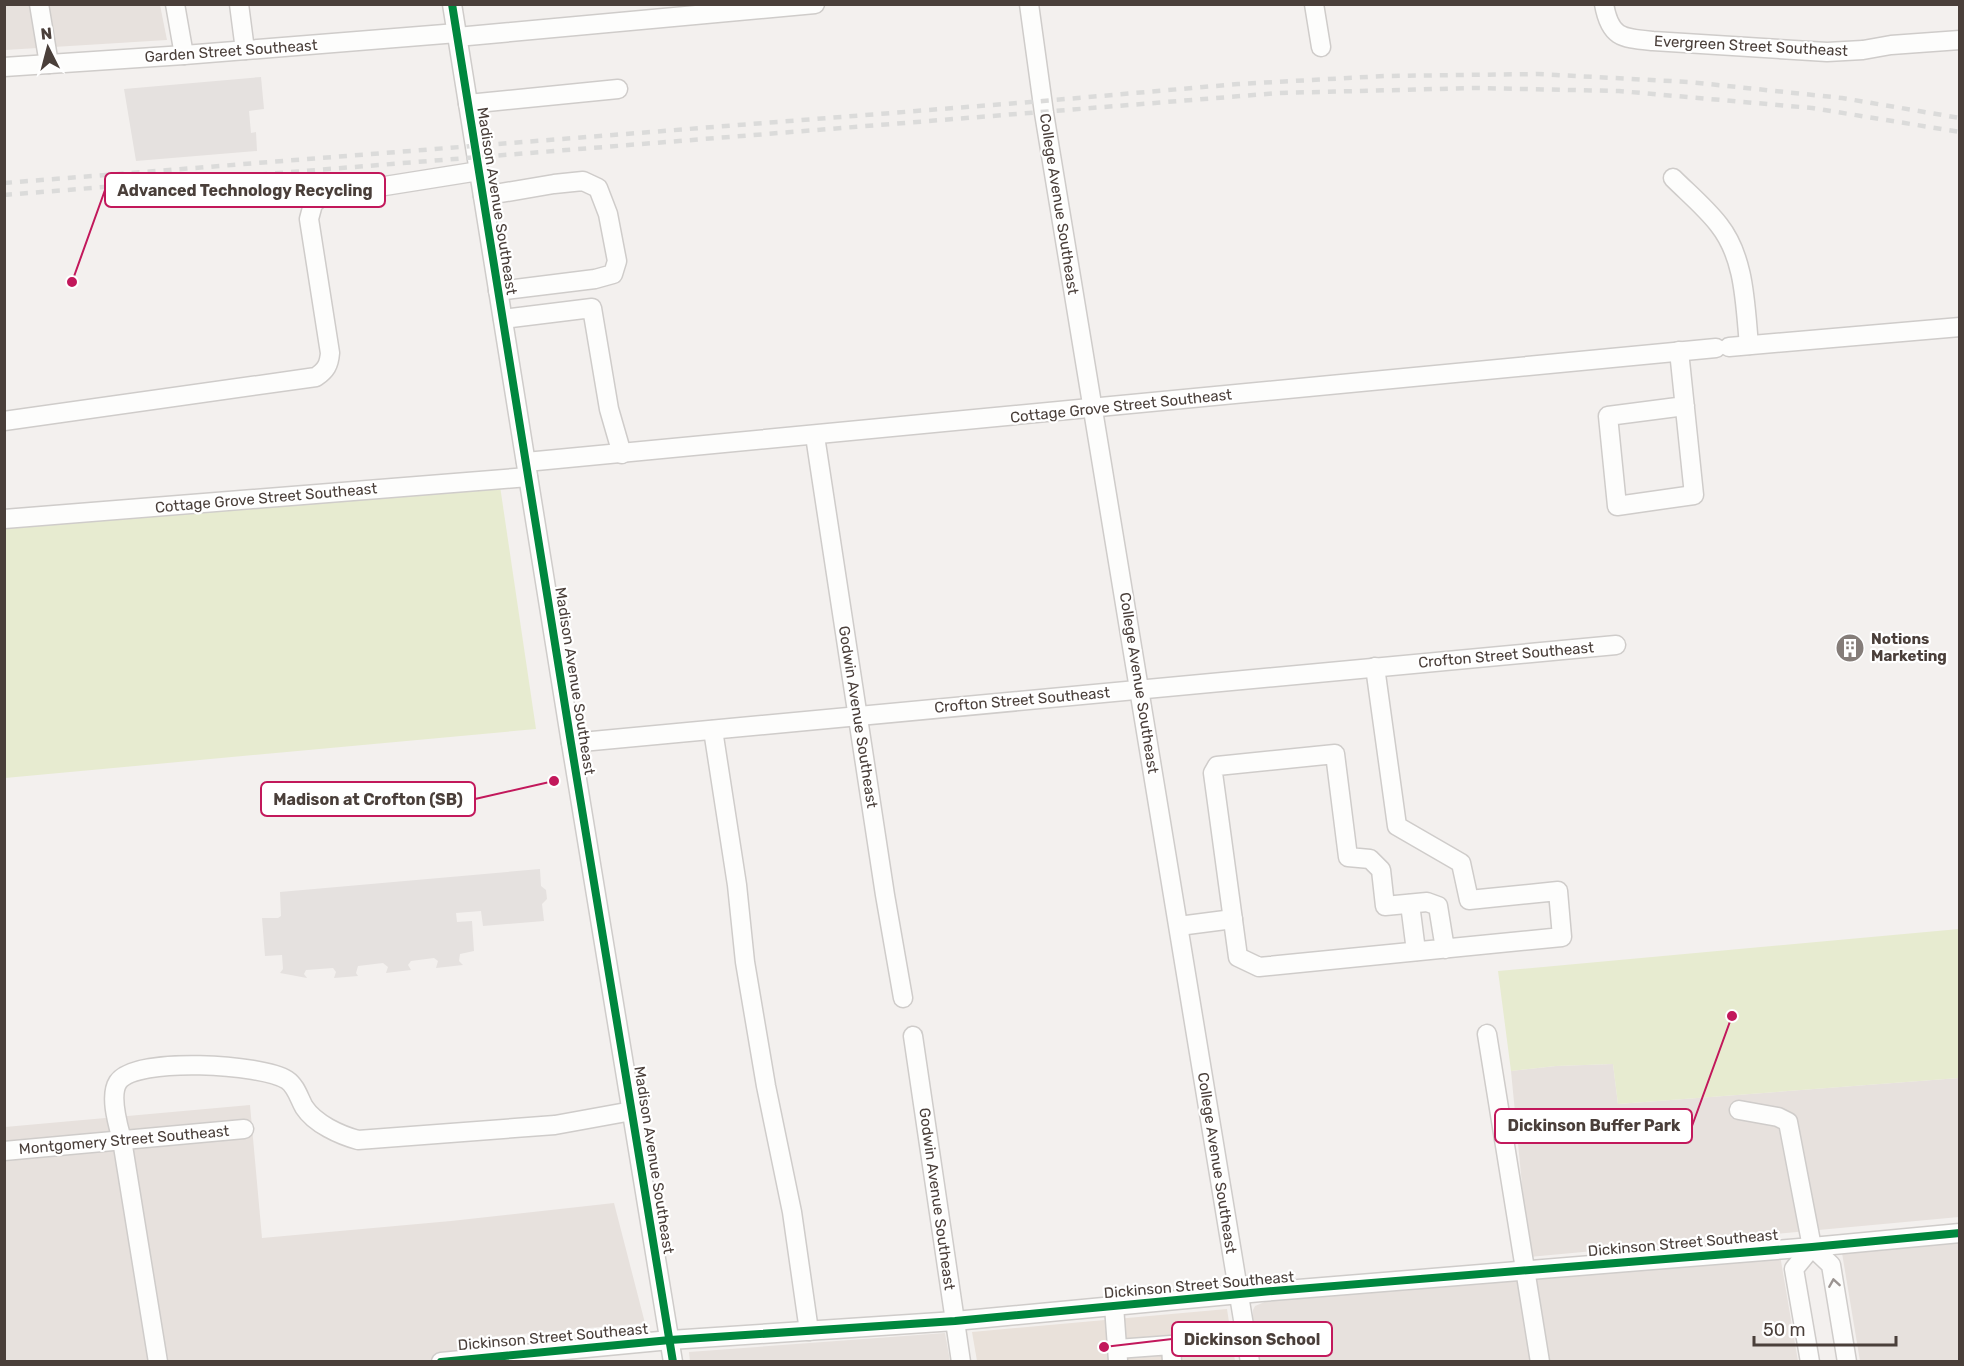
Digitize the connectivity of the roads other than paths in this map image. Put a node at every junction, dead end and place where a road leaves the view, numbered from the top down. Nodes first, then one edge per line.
1 (39, 4) edge
2 (175, 4) edge
3 (239, 4) edge
4 (452, 4) edge
5 (815, 4) edge
6 (1029, 4) edge
7 (1314, 4) edge
8 (1604, 4) edge
9 (739, 7) edge
10 (457, 35) junction
11 (1959, 40) edge
12 (1321, 47) dead end
13 (245, 50) junction
14 (184, 55) junction
15 (49, 64) junction
16 (4, 67) edge
17 (618, 89) dead end
18 (468, 104) junction
19 (478, 171) junction
20 (1674, 178) dead end
21 (483, 196) junction
22 (498, 291) junction
23 (503, 319) junction
24 (1959, 327) edge
25 (1749, 345) junction
26 (1679, 351) junction
27 (1685, 406) junction
28 (1094, 408) junction
29 (4, 422) edge
30 (815, 435) junction
31 (622, 454) junction
32 (527, 470) junction
33 (4, 519) edge
34 (1616, 645) dead end
35 (1375, 667) junction
36 (1139, 689) junction
37 (858, 716) junction
38 (713, 730) junction
39 (571, 743) junction
40 (1410, 904) junction
41 (1233, 919) junction
42 (1179, 926) junction
43 (1445, 949) junction
44 (1416, 951) junction
45 (903, 998) dead end
46 (1487, 1034) dead end
47 (913, 1035) dead end
48 (1739, 1110) dead end
49 (632, 1111) junction
50 (244, 1129) dead end
51 (122, 1140) junction
52 (4, 1151) edge
53 (1959, 1233) edge
54 (1812, 1247) junction
55 (1525, 1269) junction
56 (1239, 1294) junction
57 (1114, 1306) junction
58 (955, 1321) junction
59 (809, 1331) junction
60 (670, 1340) junction
61 (1118, 1355) edge
62 (526, 1357) edge
63 (158, 1362) edge
64 (441, 1362) edge
65 (673, 1362) edge
66 (961, 1362) edge
67 (1172, 1362) edge
68 (1250, 1362) edge
69 (1540, 1362) edge
70 (1810, 1362) edge
71 (1847, 1362) edge

1 - 15 street
2 - 14 street
3 - 13 street
4 - 10 street, Madison Avenue Southeast
5 - 9 street, Garden Street Southeast
6 - 28 street, College Avenue Southeast
7 - 12 street
8 - 11 street, Evergreen Street Southeast
9 - 10 street, Garden Street Southeast
10 - 13 street, Garden Street Southeast
10 - 18 street, Madison Avenue Southeast
13 - 14 street, Garden Street Southeast
14 - 15 street, Garden Street Southeast
15 - 16 street, Garden Street Southeast
17 - 18 street
18 - 19 street, Madison Avenue Southeast
19 - 21 street, Madison Avenue Southeast
19 - 29 street
20 - 25 street
21 - 22 street, Madison Avenue Southeast
21 - 22 street
22 - 23 street, Madison Avenue Southeast
23 - 31 street
23 - 32 street, Madison Avenue Southeast
24 - 25 street, Cottage Grove Street Southeast
25 - 26 street, Cottage Grove Street Southeast
26 - 27 street
26 - 28 street, Cottage Grove Street Southeast
27 - 27 street
28 - 30 street, Cottage Grove Street Southeast
28 - 36 street, College Avenue Southeast
30 - 31 street, Cottage Grove Street Southeast
30 - 37 street, Godwin Avenue Southeast
31 - 32 street, Cottage Grove Street Southeast
32 - 33 street, Cottage Grove Street Southeast
32 - 39 street, Madison Avenue Southeast
34 - 35 street, Crofton Street Southeast
35 - 36 street, Crofton Street Southeast
35 - 43 street
36 - 37 street, Crofton Street Southeast
36 - 42 street, College Avenue Southeast
37 - 38 street, Crofton Street Southeast
37 - 45 street, Godwin Avenue Southeast
38 - 39 street, Crofton Street Southeast
38 - 59 street
39 - 49 street, Madison Avenue Southeast
40 - 41 street
40 - 43 street
40 - 44 street
41 - 42 street
41 - 44 street
42 - 56 street, College Avenue Southeast
43 - 44 street
46 - 55 street
47 - 58 street, Godwin Avenue Southeast
48 - 54 street
49 - 51 street
49 - 60 street, Madison Avenue Southeast
50 - 51 street, Montgomery Street Southeast
51 - 52 street, Montgomery Street Southeast
51 - 63 street
53 - 54 street, Dickinson Street Southeast
54 - 55 street, Dickinson Street Southeast
54 - 70 street
71 -> 54 street
55 - 56 street, Dickinson Street Southeast
55 - 69 street
56 - 57 street, Dickinson Street Southeast
56 - 68 street, College Avenue Southeast
57 - 58 street, Dickinson Street Southeast
57 - 61 street
58 - 59 street, Dickinson Street Southeast
58 - 66 street, Godwin Avenue Southeast
59 - 60 street, Dickinson Street Southeast
60 - 62 street, Dickinson Street Southeast
60 - 65 street, Madison Avenue Southeast
61 - 67 street
62 - 64 street, Dickinson Street Southeast

